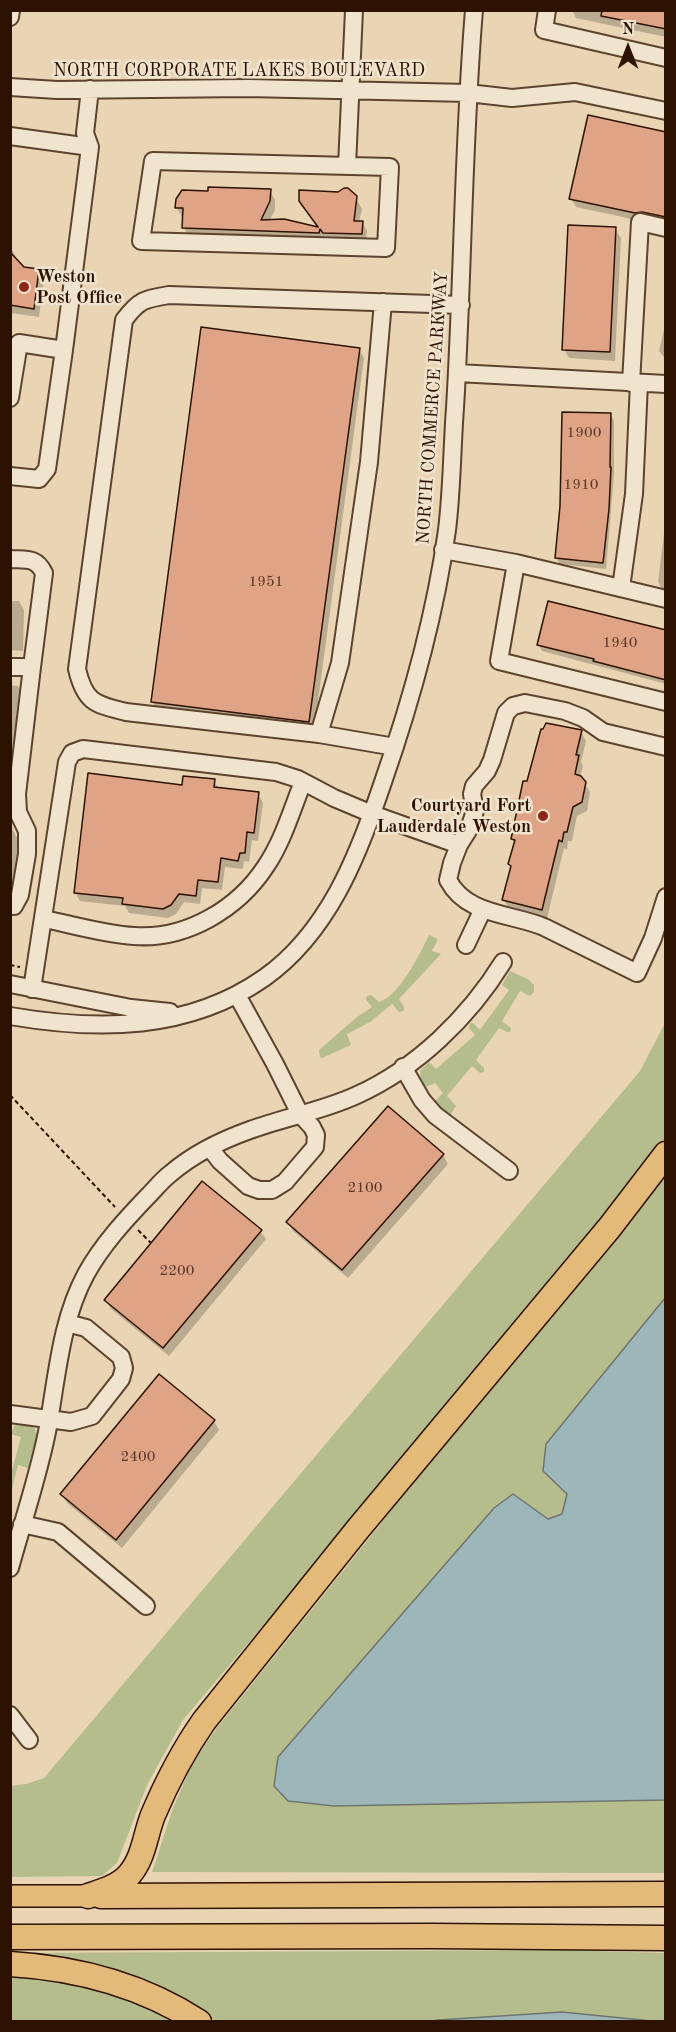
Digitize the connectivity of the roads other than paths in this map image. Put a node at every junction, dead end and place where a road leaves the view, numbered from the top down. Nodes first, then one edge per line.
1 (11, 10) edge
2 (354, 10) edge
3 (474, 10) edge
4 (547, 10) edge
5 (10, 17) edge
6 (666, 58) edge
7 (10, 87) edge
8 (90, 89) junction
9 (350, 90) junction
10 (468, 93) junction
11 (666, 111) edge
12 (10, 136) edge
13 (90, 147) junction
14 (348, 166) junction
15 (666, 228) edge
16 (383, 302) junction
17 (461, 305) junction
18 (64, 350) junction
19 (457, 373) junction
20 (635, 383) junction
21 (666, 384) edge
22 (10, 398) edge
23 (10, 476) edge
24 (443, 550) junction
25 (10, 559) edge
26 (516, 562) junction
27 (621, 588) junction
28 (666, 599) edge
29 (10, 667) edge
30 (32, 667) junction
31 (666, 702) edge
32 (319, 734) junction
33 (395, 747) junction
34 (666, 747) edge
35 (303, 782) junction
36 (372, 814) junction
37 (459, 845) junction
38 (666, 897) edge
39 (12, 906) edge
40 (483, 909) junction
41 (44, 919) junction
42 (466, 945) dead end
43 (503, 962) dead end
44 (10, 984) edge
45 (33, 989) junction
46 (237, 995) junction
47 (198, 1010) junction
48 (10, 1016) edge
49 (403, 1067) junction
50 (300, 1114) junction
51 (210, 1148) junction
52 (666, 1154) edge
53 (509, 1171) dead end
54 (67, 1323) junction
55 (10, 1414) edge
56 (49, 1419) junction
57 (22, 1524) junction
58 (10, 1568) edge
59 (146, 1606) dead end
60 (10, 1715) edge
61 (29, 1740) dead end
62 (666, 1894) edge
63 (10, 1896) edge
64 (88, 1896) junction
65 (10, 1937) edge
66 (666, 1938) edge
67 (10, 1964) edge
68 (199, 2022) edge

1 - 5 street
2 - 9 street
3 - 10 street, NORTH COMMERCE PARKWAY
4 - 6 street
7 - 8 street, NORTH CORPORATE LAKES BOULEVARD
8 - 9 street, NORTH CORPORATE LAKES BOULEVARD
8 - 13 street
9 - 10 street, NORTH CORPORATE LAKES BOULEVARD
9 - 14 street
10 - 11 street, NORTH CORPORATE LAKES BOULEVARD
10 - 17 street, NORTH COMMERCE PARKWAY
12 - 13 street
13 - 18 street
14 - 14 street
15 - 20 street
16 - 17 street
16 - 32 street
16 - 32 street
17 - 19 street, NORTH COMMERCE PARKWAY
18 - 22 street
18 - 23 street
19 - 20 street
19 - 24 street, NORTH COMMERCE PARKWAY
20 - 21 street
20 - 27 street
24 - 26 street
24 - 33 street, NORTH COMMERCE PARKWAY
25 - 30 street
26 - 27 street
26 - 31 street
27 - 28 street
29 - 30 street
30 - 39 street
32 - 33 street
33 - 36 street, NORTH COMMERCE PARKWAY
34 - 37 street
35 - 36 street
35 - 41 street
35 - 41 street
36 - 37 street
36 - 46 street, NORTH COMMERCE PARKWAY
37 - 40 street
38 - 40 street
40 - 42 street
41 - 45 street
43 - 49 street
44 - 45 street, NORTH COMMERCE PARKWAY
45 - 47 street, NORTH COMMERCE PARKWAY
46 - 47 street, NORTH COMMERCE PARKWAY
46 - 50 street
47 - 48 street, NORTH COMMERCE PARKWAY
49 - 50 street
49 - 53 street
50 - 51 street
50 - 51 street
51 - 54 street
52 - 64 highway
54 - 56 street
54 - 56 street
55 - 56 street
56 - 57 street
57 - 58 street
57 - 59 street
60 - 61 street
62 - 64 highway
63 - 64 main road
65 - 66 highway
67 - 68 highway

